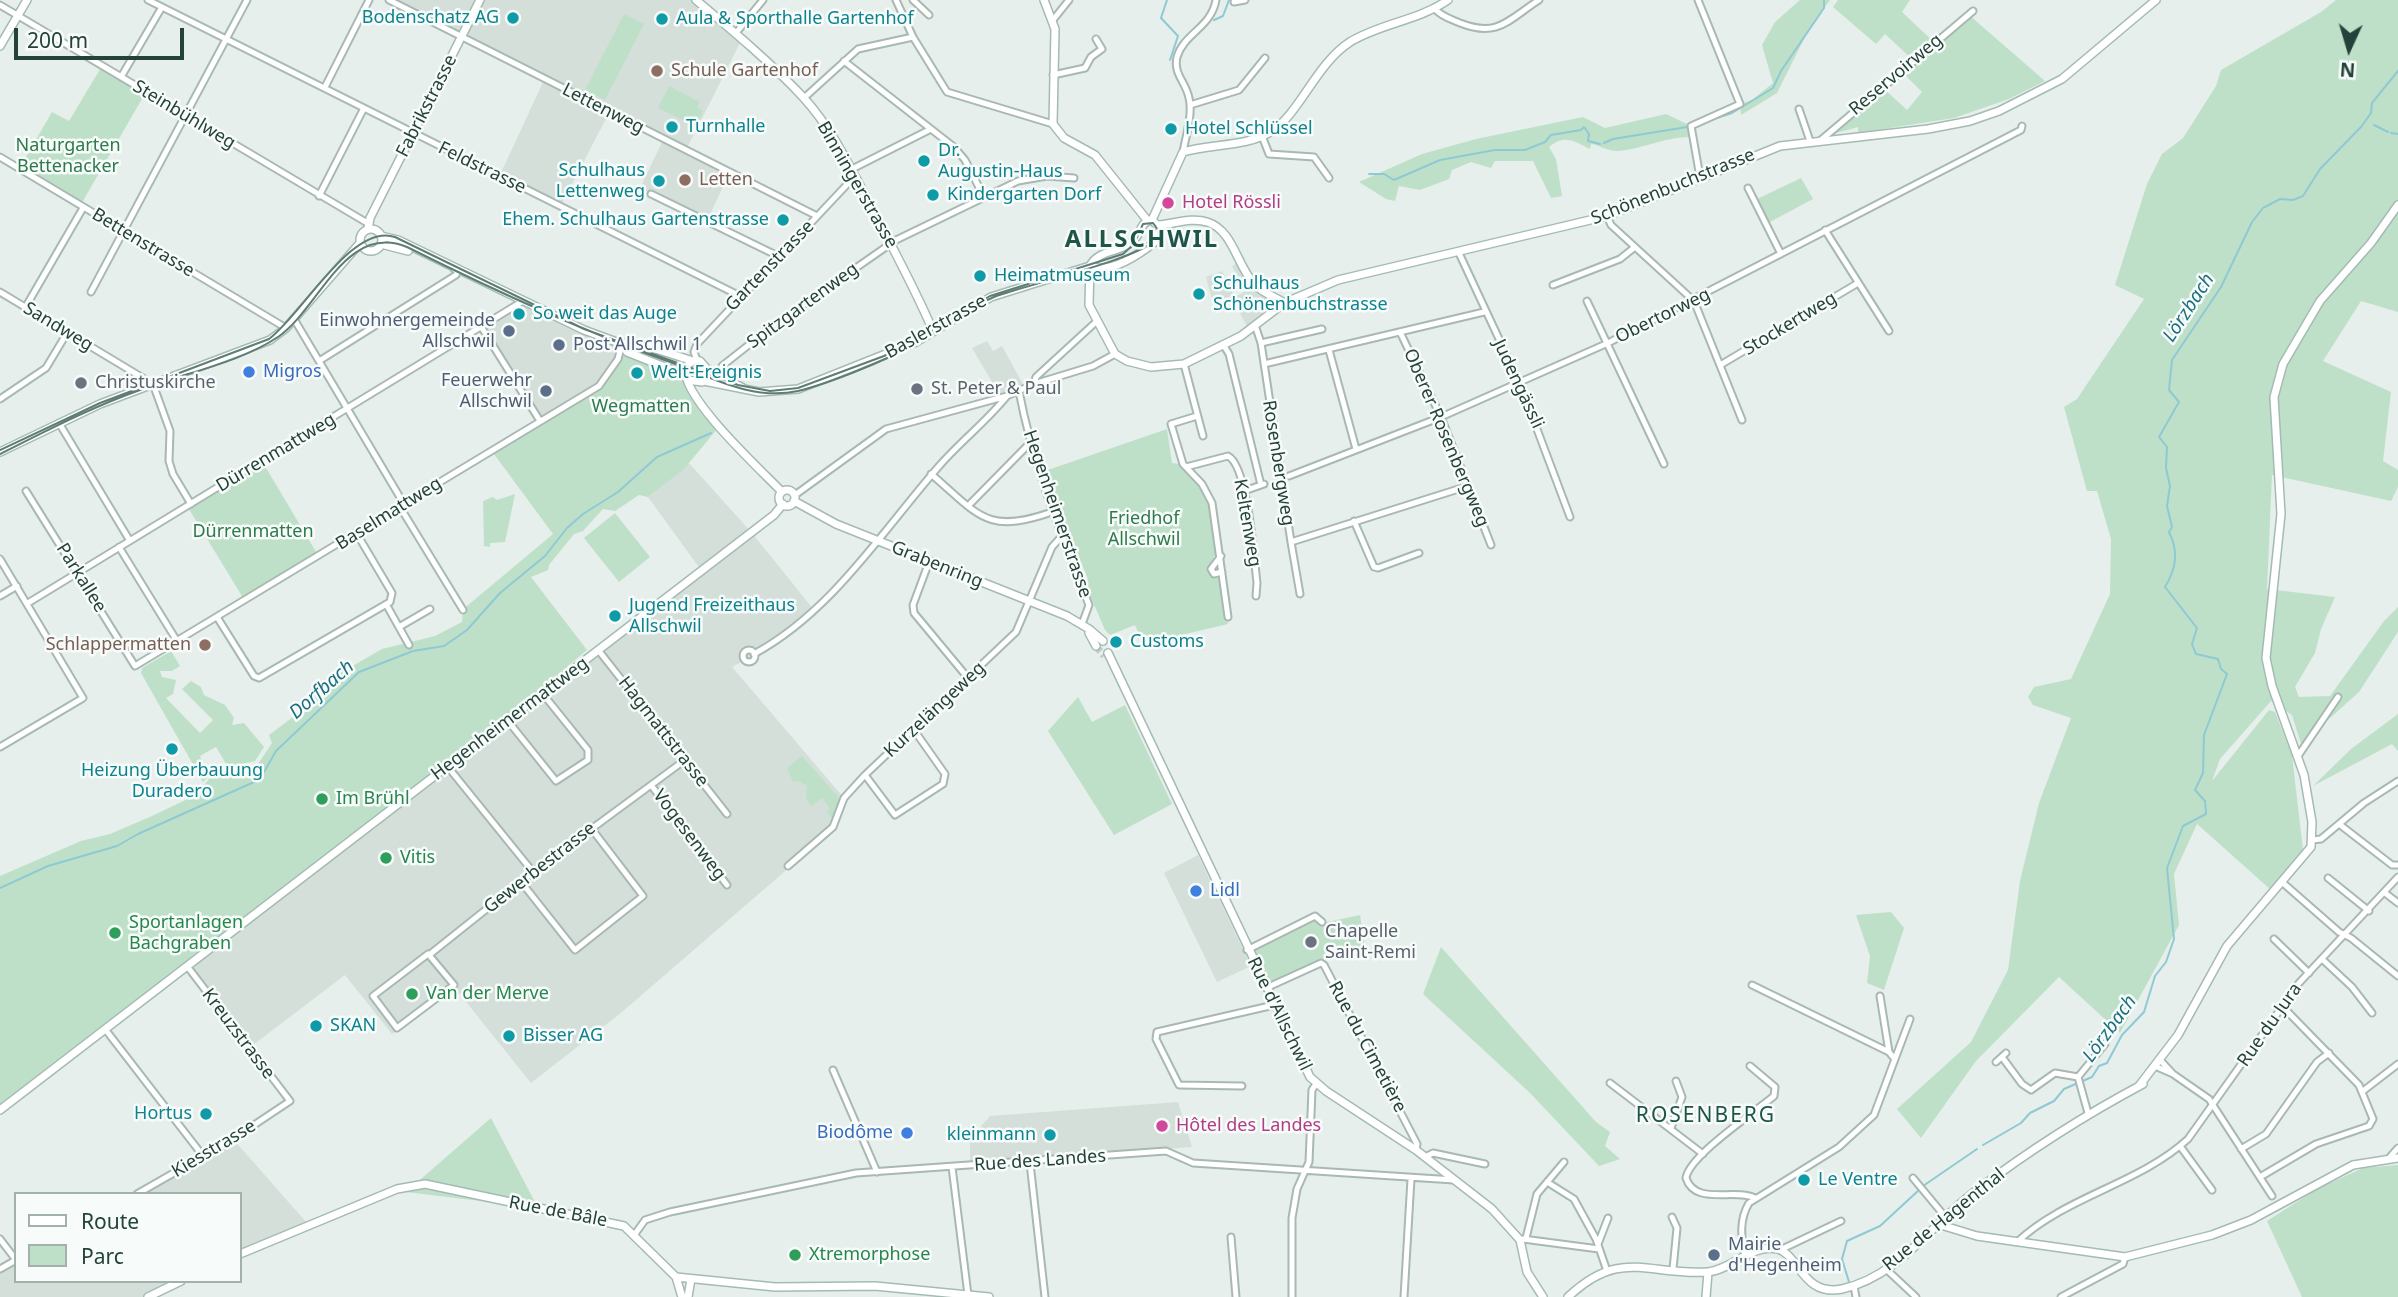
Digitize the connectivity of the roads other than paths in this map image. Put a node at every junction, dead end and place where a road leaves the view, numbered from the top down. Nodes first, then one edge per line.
1 (27, 0) edge
2 (148, 0) edge
3 (247, 0) edge
4 (369, 0) edge
5 (389, 0) edge
6 (480, 0) edge
7 (696, 0) edge
8 (763, 0) edge
9 (896, 0) edge
10 (913, 0) edge
11 (1044, 0) edge
12 (1069, 0) edge
13 (1216, 0) edge
14 (1245, 0) edge
15 (1448, 0) edge
16 (1539, 0) edge
17 (1699, 0) edge
18 (2156, 0) edge
19 (1234, 2) dead end
20 (0, 5) edge
21 (162, 7) junction
22 (1435, 9) junction
23 (1973, 11) dead end
24 (929, 15) dead end
25 (19, 16) junction
26 (1053, 20) junction
27 (736, 33) junction
28 (913, 37) junction
29 (461, 38) junction
30 (1096, 39) dead end
31 (228, 40) junction
32 (0, 46) edge
33 (1265, 58) dead end
34 (844, 61) junction
35 (1053, 75) junction
36 (121, 77) junction
37 (326, 88) junction
38 (804, 98) junction
39 (1190, 106) junction
40 (364, 108) junction
41 (1799, 109) dead end
42 (187, 117) junction
43 (1052, 124) junction
44 (2022, 126) dead end
45 (931, 130) junction
46 (413, 134) junction
47 (1262, 136) junction
48 (1821, 140) junction
49 (1810, 141) junction
50 (1183, 152) junction
51 (0, 157) edge
52 (853, 173) junction
53 (1700, 177) junction
54 (1074, 178) dead end
55 (1329, 178) dead end
56 (1748, 188) dead end
57 (651, 194) dead end
58 (319, 196) junction
59 (984, 197) junction
60 (2398, 205) edge
61 (83, 208) junction
62 (817, 216) junction
63 (1607, 216) junction
64 (1152, 222) junction
65 (371, 228) junction
66 (1825, 230) junction
67 (125, 233) junction
68 (381, 240) junction
69 (891, 243) junction
70 (362, 246) junction
71 (1635, 247) junction
72 (1459, 253) junction
73 (1781, 254) junction
74 (778, 256) junction
75 (449, 265) junction
76 (1090, 266) junction
77 (1858, 283) junction
78 (1553, 285) dead end
79 (0, 292) edge
80 (91, 292) dead end
81 (740, 296) junction
82 (523, 301) junction
83 (1587, 301) dead end
84 (1694, 301) junction
85 (1284, 303) junction
86 (25, 308) junction
87 (1484, 313) junction
88 (294, 319) junction
89 (1097, 321) junction
90 (1255, 325) junction
91 (286, 328) junction
92 (482, 328) junction
93 (1322, 328) dead end
94 (933, 331) junction
95 (1889, 331) dead end
96 (1400, 332) junction
97 (68, 333) junction
98 (1261, 343) junction
99 (1608, 343) junction
100 (622, 344) junction
101 (1224, 346) junction
102 (1329, 350) junction
103 (1115, 354) junction
104 (319, 361) junction
105 (695, 361) junction
106 (1184, 364) junction
107 (1264, 364) junction
108 (1722, 365) junction
109 (707, 369) junction
110 (721, 374) junction
111 (686, 377) junction
112 (703, 381) junction
113 (153, 384) junction
114 (1034, 384) junction
115 (1520, 384) junction
116 (743, 388) junction
117 (1019, 391) junction
118 (1007, 396) junction
119 (0, 399) edge
120 (701, 402) junction
121 (348, 410) junction
122 (1197, 416) junction
123 (1441, 417) junction
124 (1742, 420) dead end
125 (540, 422) junction
126 (59, 423) junction
127 (1203, 436) dead end
128 (1030, 443) junction
129 (1356, 449) junction
130 (1, 450) edge
131 (1664, 464) dead end
132 (1186, 467) junction
133 (931, 474) junction
134 (1289, 476) dead end
135 (1468, 486) junction
136 (1247, 490) dead end
137 (26, 491) dead end
138 (782, 492) junction
139 (794, 498) junction
140 (191, 504) junction
141 (783, 504) junction
142 (402, 506) junction
143 (968, 506) junction
144 (1052, 512) junction
145 (1570, 517) dead end
146 (1354, 522) junction
147 (357, 534) junction
148 (1061, 537) junction
149 (130, 541) junction
150 (877, 541) junction
151 (1291, 542) junction
152 (1491, 545) dead end
153 (119, 547) junction
154 (1419, 553) dead end
155 (1221, 555) junction
156 (0, 559) edge
157 (929, 562) junction
158 (79, 572) junction
159 (1222, 572) junction
160 (17, 586) junction
161 (1300, 594) dead end
162 (0, 596) edge
163 (1256, 596) dead end
164 (1030, 602) junction
165 (28, 603) junction
166 (386, 604) junction
167 (430, 609) dead end
168 (463, 610) dead end
169 (217, 617) junction
170 (1228, 617) dead end
171 (1082, 624) junction
172 (399, 627) junction
173 (177, 641) junction
174 (1099, 644) tunnel mouth
175 (409, 645) dead end
176 (599, 651) junction
177 (754, 654) dead end
178 (1108, 656) tunnel mouth
179 (135, 666) joint
180 (968, 678) junction
181 (543, 694) junction
182 (2338, 697) dead end
183 (508, 721) junction
184 (914, 730) junction
185 (0, 747) edge
186 (2298, 755) junction
187 (685, 760) junction
188 (448, 767) junction
189 (865, 775) junction
190 (2398, 780) edge
191 (650, 785) junction
192 (727, 814) dead end
193 (2339, 824) junction
194 (591, 828) junction
195 (2312, 841) junction
196 (2398, 865) edge
197 (788, 866) dead end
198 (533, 872) junction
199 (2398, 877) edge
200 (2328, 878) dead end
201 (522, 883) junction
202 (2283, 883) junction
203 (727, 886) dead end
204 (2385, 893) junction
205 (2398, 903) edge
206 (2369, 911) junction
207 (1322, 922) dead end
208 (2345, 935) junction
209 (2274, 939) dead end
210 (1247, 950) junction
211 (428, 954) dead end
212 (2322, 959) junction
213 (187, 966) junction
214 (2309, 972) junction
215 (2398, 976) edge
216 (1752, 985) dead end
217 (1266, 988) junction
218 (1880, 996) dead end
219 (1274, 1005) junction
220 (2283, 1007) junction
221 (2372, 1013) dead end
222 (1910, 1019) dead end
223 (105, 1029) junction
224 (2105, 1044) dead end
225 (2329, 1053) junction
226 (1891, 1055) junction
227 (1996, 1062) dead end
228 (2398, 1064) edge
229 (2161, 1065) junction
230 (1750, 1066) dead end
231 (832, 1070) dead end
232 (2079, 1080) junction
233 (1676, 1081) dead end
234 (1610, 1083) dead end
235 (1317, 1084) junction
236 (1241, 1086) dead end
237 (2363, 1091) junction
238 (290, 1101) joint
239 (2213, 1106) junction
240 (0, 1110) edge
241 (2088, 1113) junction
242 (1671, 1128) junction
243 (2180, 1146) junction
244 (2398, 1148) edge
245 (2241, 1149) junction
246 (1416, 1150) junction
247 (1703, 1154) junction
248 (203, 1156) junction
249 (1425, 1157) junction
250 (2394, 1158) edge
251 (1564, 1162) dead end
252 (1030, 1163) junction
253 (1485, 1164) dead end
254 (952, 1167) junction
255 (1306, 1170) junction
256 (877, 1172) junction
257 (2260, 1177) junction
258 (1913, 1178) dead end
259 (1411, 1179) junction
260 (1454, 1180) junction
261 (1547, 1182) junction
262 (2212, 1190) dead end
263 (140, 1192) edge
264 (2272, 1196) junction
265 (1755, 1198) junction
266 (2282, 1203) junction
267 (2273, 1208) junction
268 (1672, 1217) dead end
269 (1608, 1218) dead end
270 (1841, 1221) dead end
271 (1944, 1222) junction
272 (635, 1234) junction
273 (1231, 1237) dead end
274 (0, 1239) edge
275 (1523, 1239) junction
276 (2017, 1242) junction
277 (1598, 1246) junction
278 (1780, 1250) junction
279 (242, 1253) edge
280 (1745, 1256) junction
281 (14, 1257) edge
282 (2125, 1257) junction
283 (1673, 1269) junction
284 (1886, 1269) junction
285 (1606, 1271) junction
286 (1708, 1272) junction
287 (676, 1277) junction
288 (691, 1279) junction
289 (177, 1283) edge
290 (1854, 1286) junction
291 (968, 1295) junction
292 (1706, 1296) edge
293 (148, 1297) edge
294 (682, 1297) edge
295 (688, 1297) edge
296 (989, 1297) edge
297 (1045, 1297) edge
298 (1236, 1297) edge
299 (1292, 1297) edge
300 (1404, 1297) edge
301 (1543, 1297) edge
302 (1568, 1297) edge
303 (1856, 1297) edge
304 (1916, 1297) edge
305 (2062, 1297) edge

1 - 25 street
2 - 21 street, Feldstrasse
3 - 31 street
4 - 37 street
5 - 29 street, Lettenweg
6 - 29 street, Fabrikstrasse
7 - 27 street, Binningerstrasse
8 - 27 street
9 - 28 street
10 - 24 street
11 - 26 street
12 - 26 street
13 - 39 street
14 - 19 street
15 - 22 street
16 - 22 street
17 - 53 street
18 - 48 street, Schönenbuchstrasse
20 - 25 street, Steinbühlweg
21 - 31 street, Feldstrasse
21 - 36 street
22 - 47 street
23 - 48 street, Reservoirweg
25 - 32 street
25 - 36 street, Steinbühlweg
26 - 35 street
27 - 38 street, Binningerstrasse
28 - 34 street
28 - 43 street
29 - 46 street, Fabrikstrasse
29 - 62 street, Lettenweg
30 - 35 street
31 - 37 street, Feldstrasse
31 - 42 street
33 - 39 street
34 - 38 street
34 - 45 street
35 - 43 street
36 - 42 street, Steinbühlweg
37 - 40 street, Feldstrasse
38 - 52 street, Binningerstrasse
39 - 50 street
40 - 46 street, Feldstrasse
40 - 58 street
41 - 49 street
42 - 58 street, Steinbühlweg
42 - 67 street
43 - 64 street
44 - 66 street, Obertorweg
45 - 52 street, Gartenstrasse
45 - 59 street
46 - 65 street, Fabrikstrasse
46 - 81 street, Feldstrasse
47 - 50 street
47 - 55 street
48 - 49 street, Schönenbuchstrasse
49 - 53 street, Schönenbuchstrasse
50 - 64 street
51 - 61 street, Bettenstrasse
52 - 62 street, Gartenstrasse
52 - 69 street, Binningerstrasse
53 - 63 street, Schönenbuchstrasse
54 - 59 street, Spitzgartenweg
56 - 73 street
57 - 74 street
58 - 65 street, Steinbühlweg
59 - 69 street, Spitzgartenweg
60 - 186 street
61 - 67 street, Bettenstrasse
61 - 86 street
62 - 74 street, Gartenstrasse
63 - 71 street
63 - 72 street, Schönenbuchstrasse
64 - 76 street
64 - 76 street
64 - 85 street
65 - 68 street
65 - 70 street
66 - 73 street, Obertorweg
66 - 77 street
67 - 80 street
67 - 91 street, Bettenstrasse
68 - 70 street
68 - 75 street
69 - 94 street, Binningerstrasse
69 - 110 street, Spitzgartenweg
70 - 88 street
71 - 78 street
71 - 84 street
72 - 85 street, Schönenbuchstrasse
72 - 87 street, Judengässli
73 - 84 street, Obertorweg
74 - 81 street, Gartenstrasse
75 - 82 street
75 - 104 street
76 - 89 street
76 - 94 street, Baslerstrasse
77 - 95 street
77 - 108 street, Stockertweg
79 - 86 street, Sandweg
81 - 105 street, Gartenstrasse
82 - 92 street, Dürrenmattweg
82 - 100 street
83 - 99 street
84 - 99 street, Obertorweg
84 - 108 street
85 - 90 street, Schönenbuchstrasse
86 - 97 street, Sandweg
87 - 96 street
87 - 115 street, Judengässli
88 - 91 street
88 - 104 street
89 - 103 street
89 - 114 street
90 - 98 street, Rosenbergweg
90 - 101 street, Schönenbuchstrasse
91 - 113 street
92 - 121 street, Dürrenmattweg
92 - 125 street
93 - 98 street
94 - 116 street, Baslerstrasse
96 - 102 street
96 - 123 street, Oberer Rosenbergweg
97 - 113 street, Sandweg
97 - 119 street
98 - 107 street, Rosenbergweg
99 - 115 street, Obertorweg
99 - 131 street
100 - 105 street
100 - 111 street
100 - 125 street, Baselmattweg
101 - 106 street, Schönenbuchstrasse
101 - 136 street
102 - 107 street
102 - 129 street
103 - 106 street
103 - 114 street
104 - 121 street
105 - 109 street
105 - 111 street
106 - 122 street
107 - 151 street, Rosenbergweg
108 - 124 street
109 - 110 street, Baslerstrasse
109 - 112 street
110 - 116 street, Baslerstrasse
111 - 112 street, Baslerstrasse
111 - 120 street
112 - 116 street, Baslerstrasse
112 - 120 street
113 - 126 street
113 - 140 street
114 - 117 street
115 - 123 street, Obertorweg
115 - 145 street, Judengässli
117 - 118 street
117 - 128 street, Hegenheimerstrasse
118 - 133 street
118 - 139 street
120 - 138 street
121 - 140 street, Dürrenmattweg
121 - 142 street
122 - 127 street
122 - 132 street
123 - 129 street, Obertorweg
123 - 135 street, Oberer Rosenbergweg
125 - 142 street, Baselmattweg
126 - 130 street
126 - 149 street
128 - 143 street
128 - 144 street, Hegenheimerstrasse
129 - 134 street, Obertorweg
132 - 155 street
132 - 163 street, Keltenweg
133 - 143 street
133 - 150 street
135 - 146 street, Rosenbergweg
135 - 152 street, Oberer Rosenbergweg
137 - 158 street, Parkallee
138 - 139 street, Grabenring
138 - 141 street
139 - 141 street
139 - 150 street, Grabenring
140 - 149 street, Dürrenmattweg
141 - 176 street, Hegenheimermattweg
142 - 147 street, Baselmattweg
142 - 168 street
143 - 144 street
144 - 148 street, Hegenheimerstrasse
146 - 151 street, Rosenbergweg
146 - 154 street
147 - 166 street
147 - 169 street, Baselmattweg
148 - 164 street, Kurzelängeweg
148 - 171 street, Hegenheimerstrasse
149 - 153 street, Dürrenmattweg
150 - 157 street, Grabenring
150 - 177 street
151 - 161 street
153 - 158 street, Dürrenmattweg
153 - 173 street
155 - 159 street
155 - 159 street
156 - 160 street
157 - 164 street, Grabenring
157 - 180 street
158 - 165 street, Dürrenmattweg
158 - 179 street, Parkallee
159 - 170 street
160 - 162 street
160 - 165 street
164 - 171 street, Grabenring
164 - 180 street, Kurzelängeweg
165 - 185 street
166 - 169 street
166 - 172 street
167 - 172 street
169 - 173 street, Baselmattweg
171 - 174 street, Grabenring
172 - 175 street
173 - 179 street, Baselmattweg
176 - 181 street, Hegenheimermattweg
176 - 187 street, Hagmattstrasse
178 - 210 street, Rue d'Allschwil
180 - 184 street, Kurzelängeweg
181 - 183 street, Hegenheimermattweg
181 - 183 street
182 - 186 street
183 - 188 street, Hegenheimermattweg
184 - 189 street, Kurzelängeweg
184 - 189 street
186 - 195 street
187 - 191 street, Gewerbestrasse
187 - 192 street, Hagmattstrasse
188 - 198 street
188 - 213 street, Hegenheimermattweg
189 - 197 street, Kurzelängeweg
190 - 193 street
191 - 194 street, Gewerbestrasse
191 - 203 street, Vogesenweg
193 - 195 street
193 - 196 street
194 - 198 street, Gewerbestrasse
194 - 201 street
195 - 202 street, Rue de Hagenthal
198 - 201 street, Gewerbestrasse
199 - 204 street, Rue du Jura
200 - 206 street
201 - 211 street, Gewerbestrasse
202 - 208 street
202 - 229 street, Rue de Hagenthal
204 - 205 street
204 - 206 street, Rue du Jura
206 - 208 street, Rue du Jura
207 - 210 street
208 - 212 street, Rue du Jura
208 - 215 street
209 - 214 street
210 - 217 street, Rue d'Allschwil
212 - 214 street, Rue du Jura
212 - 221 street
213 - 223 street, Hegenheimermattweg
213 - 238 street, Kreuzstrasse
214 - 220 street, Rue du Jura
216 - 226 street
217 - 219 street, Rue d'Allschwil
217 - 246 street, Rue du Cimetière
218 - 226 street
219 - 235 street, Rue d'Allschwil
219 - 236 street
220 - 225 street
220 - 239 street, Rue du Jura
222 - 226 street
223 - 240 street, Hegenheimermattweg
223 - 248 street
224 - 232 street
225 - 237 street
225 - 245 street
226 - 265 street
227 - 232 street
228 - 237 street
229 - 239 street
229 - 241 street, Rue de Hagenthal
230 - 247 street
231 - 256 street
232 - 241 street
233 - 242 street
234 - 242 street
235 - 246 street, Rue d'Allschwil
235 - 255 street
237 - 257 street
238 - 248 street, Kiesstrasse
239 - 243 street, Rue du Jura
239 - 245 street
241 - 271 street, Rue de Hagenthal
242 - 247 street
243 - 262 street
243 - 276 street, Rue du Jura
244 - 250 street
245 - 257 street
246 - 249 street, Rue d'Allschwil
247 - 265 street
248 - 263 street, Kiesstrasse
249 - 253 street
249 - 260 street, Rue d'Allschwil
250 - 266 street
251 - 261 street
252 - 254 street, Rue des Landes
252 - 255 street, Rue des Landes
252 - 297 street
254 - 256 street, Rue des Landes
254 - 291 street
255 - 259 street, Rue des Landes
255 - 299 street
256 - 272 street, Rue des Landes
257 - 264 street
258 - 271 street
259 - 260 street, Rue des Landes
259 - 300 street
260 - 275 street, Rue d'Allschwil
261 - 275 street
261 - 277 street
264 - 266 street
264 - 267 street
265 - 280 street
266 - 267 street
267 - 282 street
268 - 283 street
269 - 277 street
270 - 278 street
271 - 276 street
271 - 284 street, Rue de Hagenthal
272 - 279 street, Rue de Bâle
272 - 287 street, Rue de Bâle
273 - 298 street
274 - 281 street
275 - 277 street
275 - 301 street, Rue d'Allschwil
276 - 282 street
277 - 285 street
278 - 280 street
278 - 290 street, Rue de Hagenthal
280 - 286 street
282 - 305 street
283 - 285 street
283 - 286 street
284 - 290 street, Rue de Hagenthal
284 - 304 street
285 - 302 street
286 - 292 street
287 - 288 street
287 - 294 street
288 - 291 street
288 - 295 street
289 - 293 street
290 - 303 street
291 - 296 street

